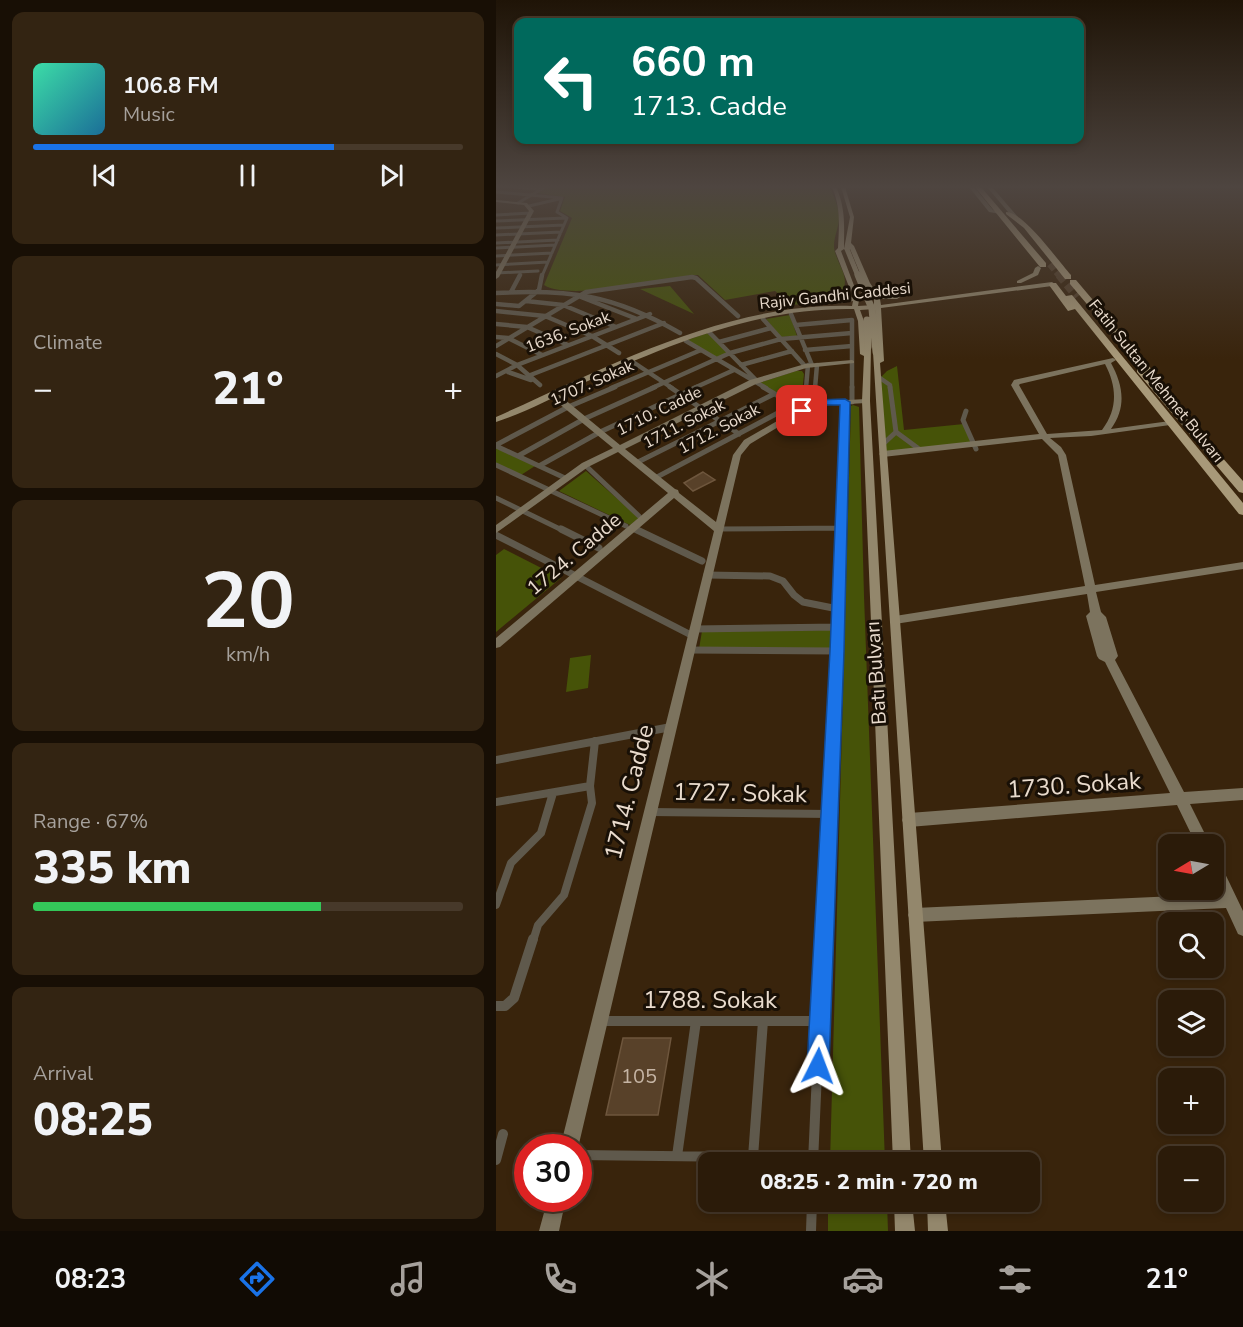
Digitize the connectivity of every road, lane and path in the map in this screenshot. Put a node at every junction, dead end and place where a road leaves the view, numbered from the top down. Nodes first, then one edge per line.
1 (509, 244) edge
2 (519, 244) edge
3 (844, 244) edge
4 (845, 244) edge
5 (1025, 244) edge
6 (1025, 244) edge
7 (1031, 244) edge
8 (514, 245) junction
9 (555, 245) joint
10 (496, 248) edge
11 (844, 248) junction
12 (552, 253) junction
13 (496, 256) edge
14 (508, 256) junction
15 (548, 262) junction
16 (503, 264) junction
17 (496, 265) edge
18 (538, 271) dead end
19 (521, 272) junction
20 (1047, 272) junction
21 (497, 274) edge
22 (1070, 280) junction
23 (850, 284) junction
24 (1021, 285) junction
25 (871, 288) junction
26 (539, 290) junction
27 (511, 292) junction
28 (496, 293) edge
29 (580, 295) junction
30 (1072, 296) junction
31 (856, 298) junction
32 (908, 299) junction
33 (526, 301) junction
34 (878, 302) junction
35 (831, 303) junction
36 (496, 304) edge
37 (563, 305) junction
38 (857, 307) junction
39 (825, 308) junction
40 (496, 311) edge
41 (650, 314) junction
42 (791, 314) dead end
43 (545, 316) junction
44 (738, 316) junction
45 (860, 316) junction
46 (879, 317) junction
47 (637, 319) junction
48 (763, 319) dead end
49 (664, 323) junction
50 (496, 324) edge
51 (796, 325) junction
52 (527, 327) junction
53 (616, 327) junction
54 (772, 328) junction
55 (709, 332) dead end
56 (680, 333) junction
57 (852, 333) junction
58 (592, 336) junction
59 (496, 337) edge
60 (800, 337) junction
61 (508, 338) junction
62 (781, 339) junction
63 (686, 341) dead end
64 (719, 342) junction
65 (568, 345) junction
66 (606, 345) junction
67 (496, 346) edge
68 (852, 346) junction
69 (700, 350) junction
70 (805, 350) junction
71 (792, 351) junction
72 (619, 353) dead end
73 (730, 353) junction
74 (496, 354) edge
75 (542, 355) junction
76 (717, 360) junction
77 (1110, 361) junction
78 (633, 362) dead end
79 (852, 362) junction
80 (517, 365) junction
81 (741, 365) junction
82 (810, 365) junction
83 (496, 368) edge
84 (734, 370) junction
85 (506, 372) junction
86 (648, 372) junction
87 (496, 376) edge
88 (528, 376) junction
89 (867, 376) junction
90 (533, 381) junction
91 (755, 381) junction
92 (879, 381) junction
93 (664, 383) junction
94 (540, 386) dead end
95 (774, 394) junction
96 (681, 395) junction
97 (555, 396) dead end
98 (1152, 399) junction
99 (866, 401) junction
100 (848, 402) junction
101 (813, 404) junction
102 (793, 405) junction
103 (568, 407) junction
104 (700, 408) junction
105 (886, 409) junction
106 (803, 410) junction
107 (966, 411) dead end
108 (496, 412) edge
109 (584, 419) junction
110 (496, 420) edge
111 (720, 421) junction
112 (817, 422) dead end
113 (1170, 423) junction
114 (600, 432) junction
115 (895, 432) junction
116 (1105, 432) junction
117 (739, 434) junction
118 (1053, 439) junction
119 (496, 446) edge
120 (974, 446) junction
121 (619, 447) junction
122 (919, 449) junction
123 (883, 453) junction
124 (518, 456) junction
125 (638, 462) junction
126 (496, 465) edge
127 (585, 465) junction
128 (539, 466) junction
129 (657, 477) junction
130 (565, 478) junction
131 (1243, 489) edge
132 (549, 490) junction
133 (675, 492) junction
134 (496, 498) edge
135 (522, 510) junction
136 (1243, 511) edge
137 (639, 516) dead end
138 (629, 527) junction
139 (841, 528) junction
140 (718, 529) junction
141 (496, 530) edge
142 (496, 535) edge
143 (599, 548) dead end
144 (702, 561) dead end
145 (1243, 565) edge
146 (707, 575) junction
147 (576, 576) junction
148 (1090, 589) junction
149 (838, 609) junction
150 (895, 620) junction
151 (838, 627) junction
152 (693, 633) junction
153 (496, 644) edge
154 (689, 650) junction
155 (837, 651) junction
156 (671, 727) junction
157 (595, 741) junction
158 (496, 760) edge
159 (590, 786) junction
160 (553, 793) junction
161 (1243, 794) edge
162 (1179, 800) junction
163 (496, 802) edge
164 (650, 812) junction
165 (830, 814) junction
166 (908, 820) junction
167 (1198, 834) edge
168 (1224, 887) edge
169 (1231, 901) junction
170 (496, 905) edge
171 (915, 915) junction
172 (1243, 929) edge
173 (496, 1006) edge
174 (696, 1021) junction
175 (763, 1021) junction
176 (820, 1021) junction
177 (600, 1022) junction
178 (503, 1134) dead end
179 (573, 1134) edge
180 (752, 1152) edge
181 (813, 1152) edge
182 (902, 1152) edge
183 (932, 1152) edge
184 (592, 1155) edge
185 (677, 1156) junction
186 (698, 1156) edge
187 (496, 1160) edge
188 (554, 1212) edge
189 (812, 1212) edge
190 (904, 1212) edge
191 (937, 1212) edge
192 (549, 1231) edge
193 (811, 1231) edge
194 (905, 1231) edge
195 (938, 1231) edge

1 - 8 street
2 - 8 street
3 - 11 main road, Batı Bulvarı
4 - 11 main road, Batı Bulvarı
5 - 20 highway
6 - 20 highway
7 - 20 highway
8 - 9 street
8 - 10 street
8 - 14 street
9 - 12 street
11 - 23 main road
11 - 25 main road
11 - 89 main road, Batı Bulvarı, bridge
11 - 92 main road, Batı Bulvarı, bridge
12 - 14 street
12 - 15 street
13 - 14 street
14 - 16 street
15 - 16 street
15 - 26 street
16 - 17 street
16 - 21 street
18 - 19 street
19 - 21 street
19 - 27 street
20 - 22 highway
20 - 22 highway
20 - 24 main road, Rajiv Gandhi Caddesi
20 - 24 main road
20 - 30 highway
22 - 30 highway
23 - 31 main road
23 - 35 main road
24 - 30 main road
24 - 32 main road, Rajiv Gandhi Caddesi
25 - 32 main road
25 - 34 main road
26 - 27 street
26 - 29 street
26 - 33 street
27 - 28 street
29 - 37 street
29 - 41 street
29 - 44 street
29 - 47 street
30 - 77 highway
30 - 98 highway, Fatih Sultan Mehmet Bulvarı
30 - 131 highway, Fatih Sultan Mehmet Bulvarı
31 - 34 main road, Rajiv Gandhi Caddesi
31 - 35 main road, Rajiv Gandhi Caddesi
31 - 38 main road
32 - 34 main road, Rajiv Gandhi Caddesi
32 - 46 main road
33 - 36 street
33 - 37 street
34 - 38 main road, Rajiv Gandhi Caddesi
34 - 46 main road
35 - 44 main road, Rajiv Gandhi Caddesi
37 - 43 street
37 - 53 street
38 - 39 main road, Rajiv Gandhi Caddesi
38 - 45 main road
39 - 45 main road
39 - 110 main road, Rajiv Gandhi Caddesi
40 - 43 street
41 - 47 street, 1636. Sokak
41 - 49 street
42 - 51 street
43 - 52 street
43 - 58 street
44 - 56 main road, Rajiv Gandhi Caddesi
45 - 89 main road
46 - 92 main road
47 - 53 street, 1636. Sokak
48 - 54 street
49 - 56 street
49 - 66 street
50 - 52 street
51 - 57 street
51 - 60 street
52 - 61 street
52 - 65 street
53 - 58 street, 1636. Sokak
54 - 62 street
54 - 64 street
55 - 64 street
56 - 108 main road, Rajiv Gandhi Caddesi
57 - 60 street
57 - 68 street
58 - 65 street, 1636. Sokak
58 - 66 street
59 - 61 street
60 - 62 street
60 - 70 street
61 - 67 street
61 - 75 street
62 - 71 street
62 - 73 street
63 - 69 street
64 - 73 street
65 - 75 street, 1636. Sokak
66 - 72 street
66 - 88 street
68 - 70 street
68 - 79 street
69 - 76 street
69 - 86 street, 1707. Sokak
70 - 82 street
71 - 81 street
71 - 82 street
73 - 76 street
73 - 81 street
74 - 80 street
75 - 80 street, 1636. Sokak
76 - 84 street
76 - 93 street
77 - 98 highway
77 - 116 street
77 - 118 street
78 - 86 street
79 - 82 street, 1710. Cadde
79 - 100 street
80 - 85 street, 1636. Sokak
80 - 88 street
81 - 91 street
82 - 91 street, 1710. Cadde
82 - 101 street
82 - 106 street
83 - 85 street
84 - 91 street
84 - 96 street
85 - 87 street, 1636. Sokak
85 - 90 street
86 - 93 street
86 - 103 street, 1707. Sokak
88 - 90 street
89 - 99 main road, Batı Bulvarı
90 - 94 street
91 - 95 street
91 - 104 street, 1710. Cadde
92 - 105 main road, Batı Bulvarı
92 - 105 street
93 - 96 street
93 - 109 street
95 - 102 street
95 - 111 street, 1711. Sokak
96 - 104 street
96 - 114 street
97 - 103 street
98 - 113 highway, Fatih Sultan Mehmet Bulvarı
99 - 100 street
99 - 182 main road, Batı Bulvarı
100 - 101 street
100 - 139 street
101 - 106 street
102 - 106 street
102 - 117 street, 1712. Sokak
103 - 109 street
103 - 119 street, 1707. Sokak
104 - 111 street
104 - 121 street, 1710. Cadde
105 - 115 street
105 - 123 main road, Batı Bulvarı
106 - 112 street
106 - 140 street, 1714. Cadde
107 - 120 street
109 - 114 street
109 - 124 street
111 - 117 street
111 - 125 street, 1711. Sokak
113 - 116 street
113 - 136 highway, Fatih Sultan Mehmet Bulvarı
114 - 121 street
114 - 128 street
115 - 122 street
115 - 123 street
116 - 118 street
117 - 129 street, 1712. Sokak
118 - 120 street
118 - 148 street
119 - 124 street
120 - 122 street
120 - 123 street
121 - 125 street
121 - 127 street, 1710. Cadde
122 - 123 street
123 - 150 main road, Batı Bulvarı
124 - 128 street
125 - 129 street
126 - 132 street
127 - 130 street, 1710. Cadde
127 - 137 street
128 - 130 street
129 - 133 street
130 - 132 street, 1710. Cadde
132 - 135 street, 1710. Cadde
132 - 138 street
133 - 138 street, 1724. Cadde
133 - 140 street
134 - 135 street
135 - 141 street, 1710. Cadde
135 - 143 street
138 - 144 street
138 - 147 street, 1724. Cadde
139 - 140 street
139 - 149 street
140 - 146 street, 1714. Cadde
142 - 147 street
145 - 148 street
146 - 149 street
146 - 152 street, 1714. Cadde
147 - 152 street
147 - 153 street, 1724. Cadde
148 - 150 street
148 - 162 street
149 - 151 street
150 - 166 main road, Batı Bulvarı
151 - 152 street
151 - 155 street
152 - 154 street, 1714. Cadde
154 - 155 street
154 - 156 street, 1714. Cadde
155 - 165 street
156 - 157 street
156 - 164 street, 1714. Cadde
157 - 158 street
157 - 159 street
159 - 160 street
159 - 173 street
160 - 163 street
160 - 170 street
161 - 162 street, 1730. Sokak
162 - 166 street, 1730. Sokak
162 - 167 street
164 - 165 street, 1727. Sokak
164 - 177 street, 1714. Cadde
165 - 176 street
166 - 171 main road, Batı Bulvarı
168 - 169 street
169 - 171 street
169 - 172 street
171 - 183 main road, Batı Bulvarı
174 - 175 street, 1788. Sokak
174 - 177 street, 1788. Sokak
174 - 185 street
175 - 176 street, 1788. Sokak
175 - 180 street
176 - 181 street
177 - 179 street, 1714. Cadde
178 - 187 street
184 - 185 street
185 - 186 street
188 - 192 street
189 - 193 street
190 - 194 main road
191 - 195 main road

